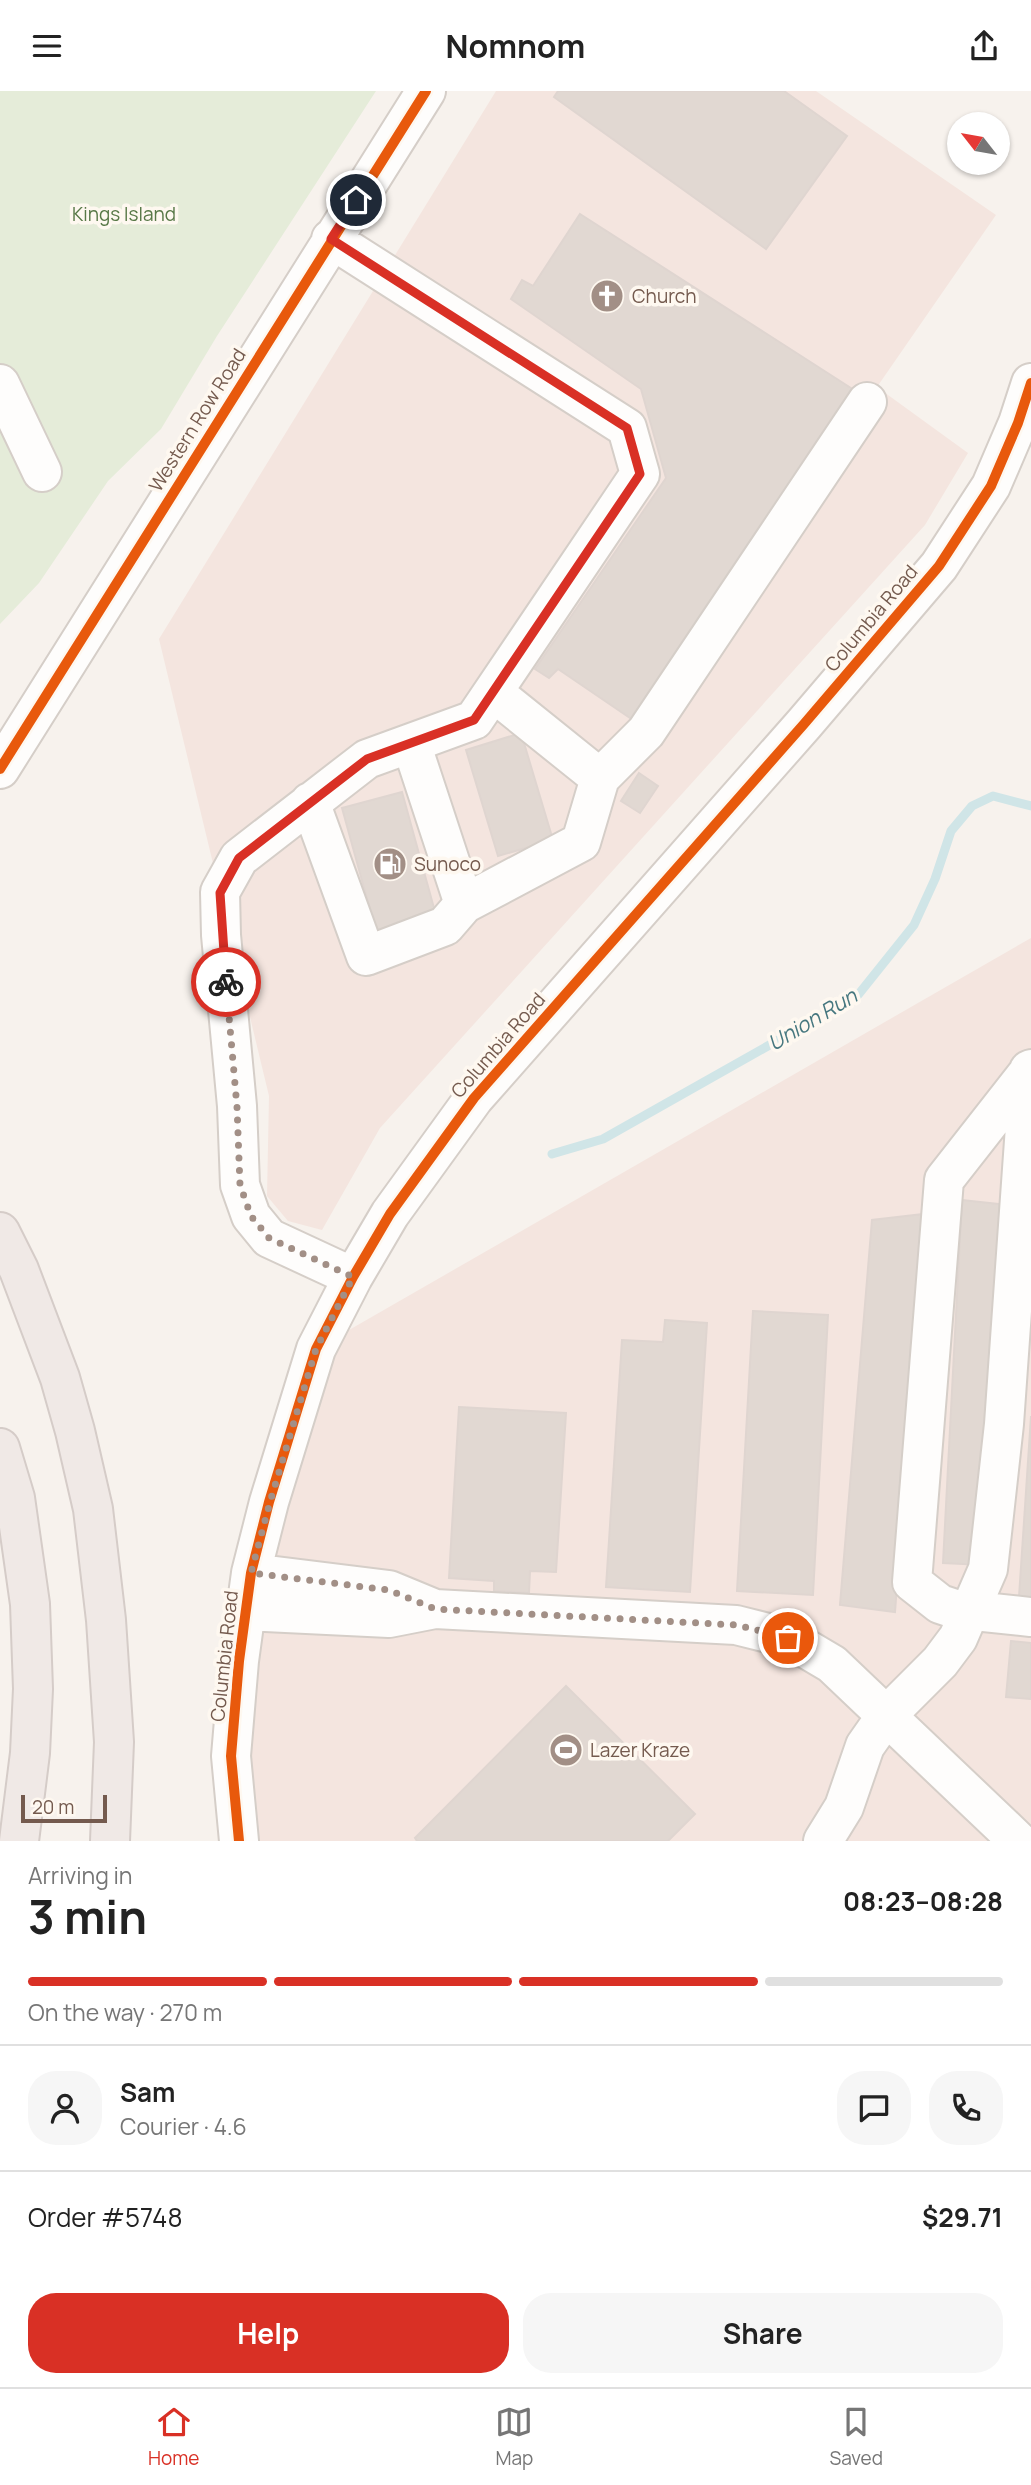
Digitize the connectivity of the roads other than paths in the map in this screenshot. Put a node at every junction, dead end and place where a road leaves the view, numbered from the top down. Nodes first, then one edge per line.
1 (426, 91) edge
2 (331, 239) junction
3 (1031, 383) edge
4 (0, 384) edge
5 (867, 402) dead end
6 (42, 472) dead end
7 (493, 692) junction
8 (411, 743) junction
9 (0, 769) edge
10 (600, 778) junction
11 (310, 802) junction
12 (464, 904) junction
13 (1030, 1070) edge
14 (0, 1233) edge
15 (353, 1277) junction
16 (0, 1448) edge
17 (251, 1573) junction
18 (435, 1609) junction
19 (970, 1610) junction
20 (245, 1611) junction
21 (1031, 1617) edge
22 (886, 1716) junction
23 (19, 1841) edge
24 (110, 1841) edge
25 (239, 1841) edge
26 (823, 1841) edge
27 (1018, 1841) edge

1 - 2 street, Western Row Road
2 - 7 street
2 - 9 street, Western Row Road
3 - 15 street, Columbia Road
4 - 6 street
5 - 10 street
7 - 8 street
7 - 10 street
8 - 11 street
8 - 12 street
10 - 12 street
11 - 12 street
11 - 15 street
13 - 19 street
13 - 19 street
14 - 24 highway
15 - 17 street, Columbia Road
16 - 23 highway
17 - 18 street
17 - 20 street, Columbia Road
18 - 20 street
18 - 22 street
19 - 21 street
19 - 22 street
20 - 25 street, Columbia Road
22 - 26 street
22 - 27 street

